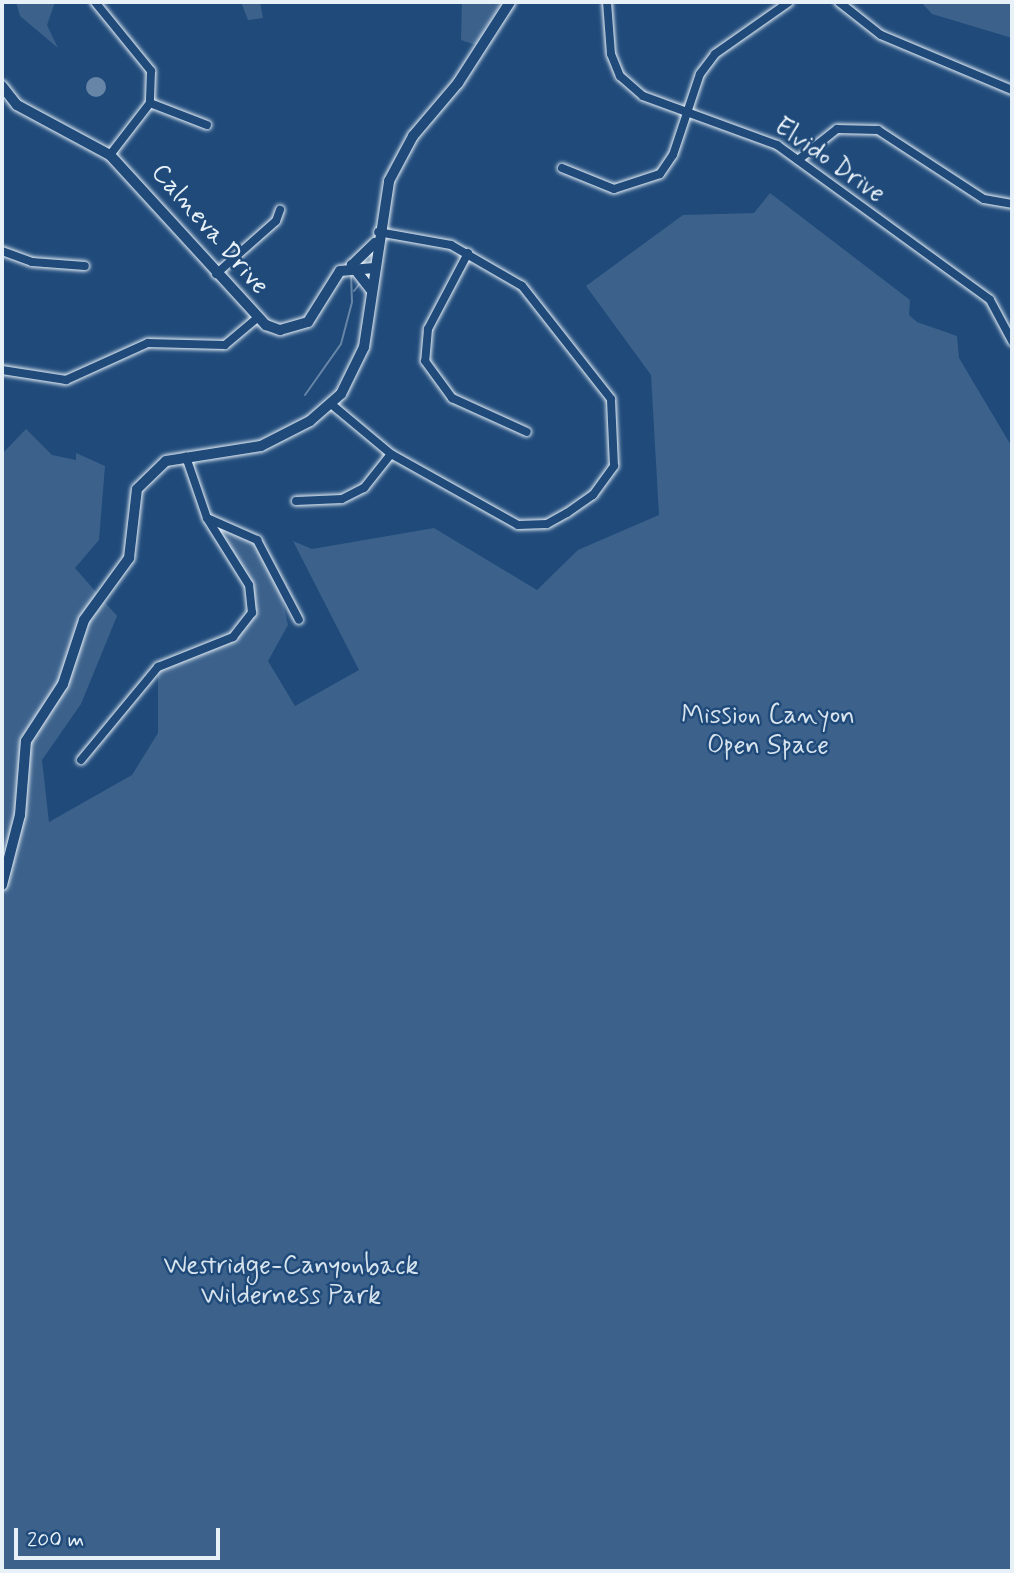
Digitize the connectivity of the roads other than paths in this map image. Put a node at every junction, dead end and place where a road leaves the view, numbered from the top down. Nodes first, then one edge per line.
1 (95, 2) edge
2 (510, 2) edge
3 (607, 2) edge
4 (789, 2) edge
5 (839, 2) edge
6 (2, 86) edge
7 (1012, 90) edge
8 (149, 103) junction
9 (686, 113) junction
10 (207, 125) dead end
11 (110, 155) junction
12 (798, 160) junction
13 (562, 168) dead end
14 (1012, 204) edge
15 (280, 210) dead end
16 (377, 237) junction
17 (2, 251) edge
18 (468, 253) junction
19 (352, 265) junction
20 (85, 266) dead end
21 (374, 268) junction
22 (216, 274) junction
23 (372, 291) junction
24 (256, 319) junction
25 (1012, 341) edge
26 (2, 370) edge
27 (331, 404) junction
28 (527, 432) dead end
29 (391, 454) junction
30 (186, 457) junction
31 (296, 501) dead end
32 (207, 518) junction
33 (299, 620) dead end
34 (81, 760) dead end
35 (2, 885) edge

1 - 8 street
2 - 16 main road
3 - 9 street, Elvido Drive
4 - 9 street
5 - 7 street
6 - 11 main road, Calneva Drive
8 - 10 street
8 - 11 street
9 - 12 street, Elvido Drive
9 - 13 street
11 - 22 main road, Calneva Drive
12 - 14 street
12 - 25 street, Elvido Drive
15 - 22 street
16 - 18 street
16 - 19 main road, Calneva Drive
16 - 21 main road
17 - 20 street
18 - 28 street
18 - 29 street
19 - 21 main road
19 - 23 main road
19 - 24 main road, Calneva Drive
21 - 23 main road
22 - 24 main road, Calneva Drive
23 - 27 main road
24 - 26 street
27 - 29 street
27 - 30 main road
29 - 31 street
30 - 32 street
30 - 35 main road
32 - 33 street
32 - 34 street

